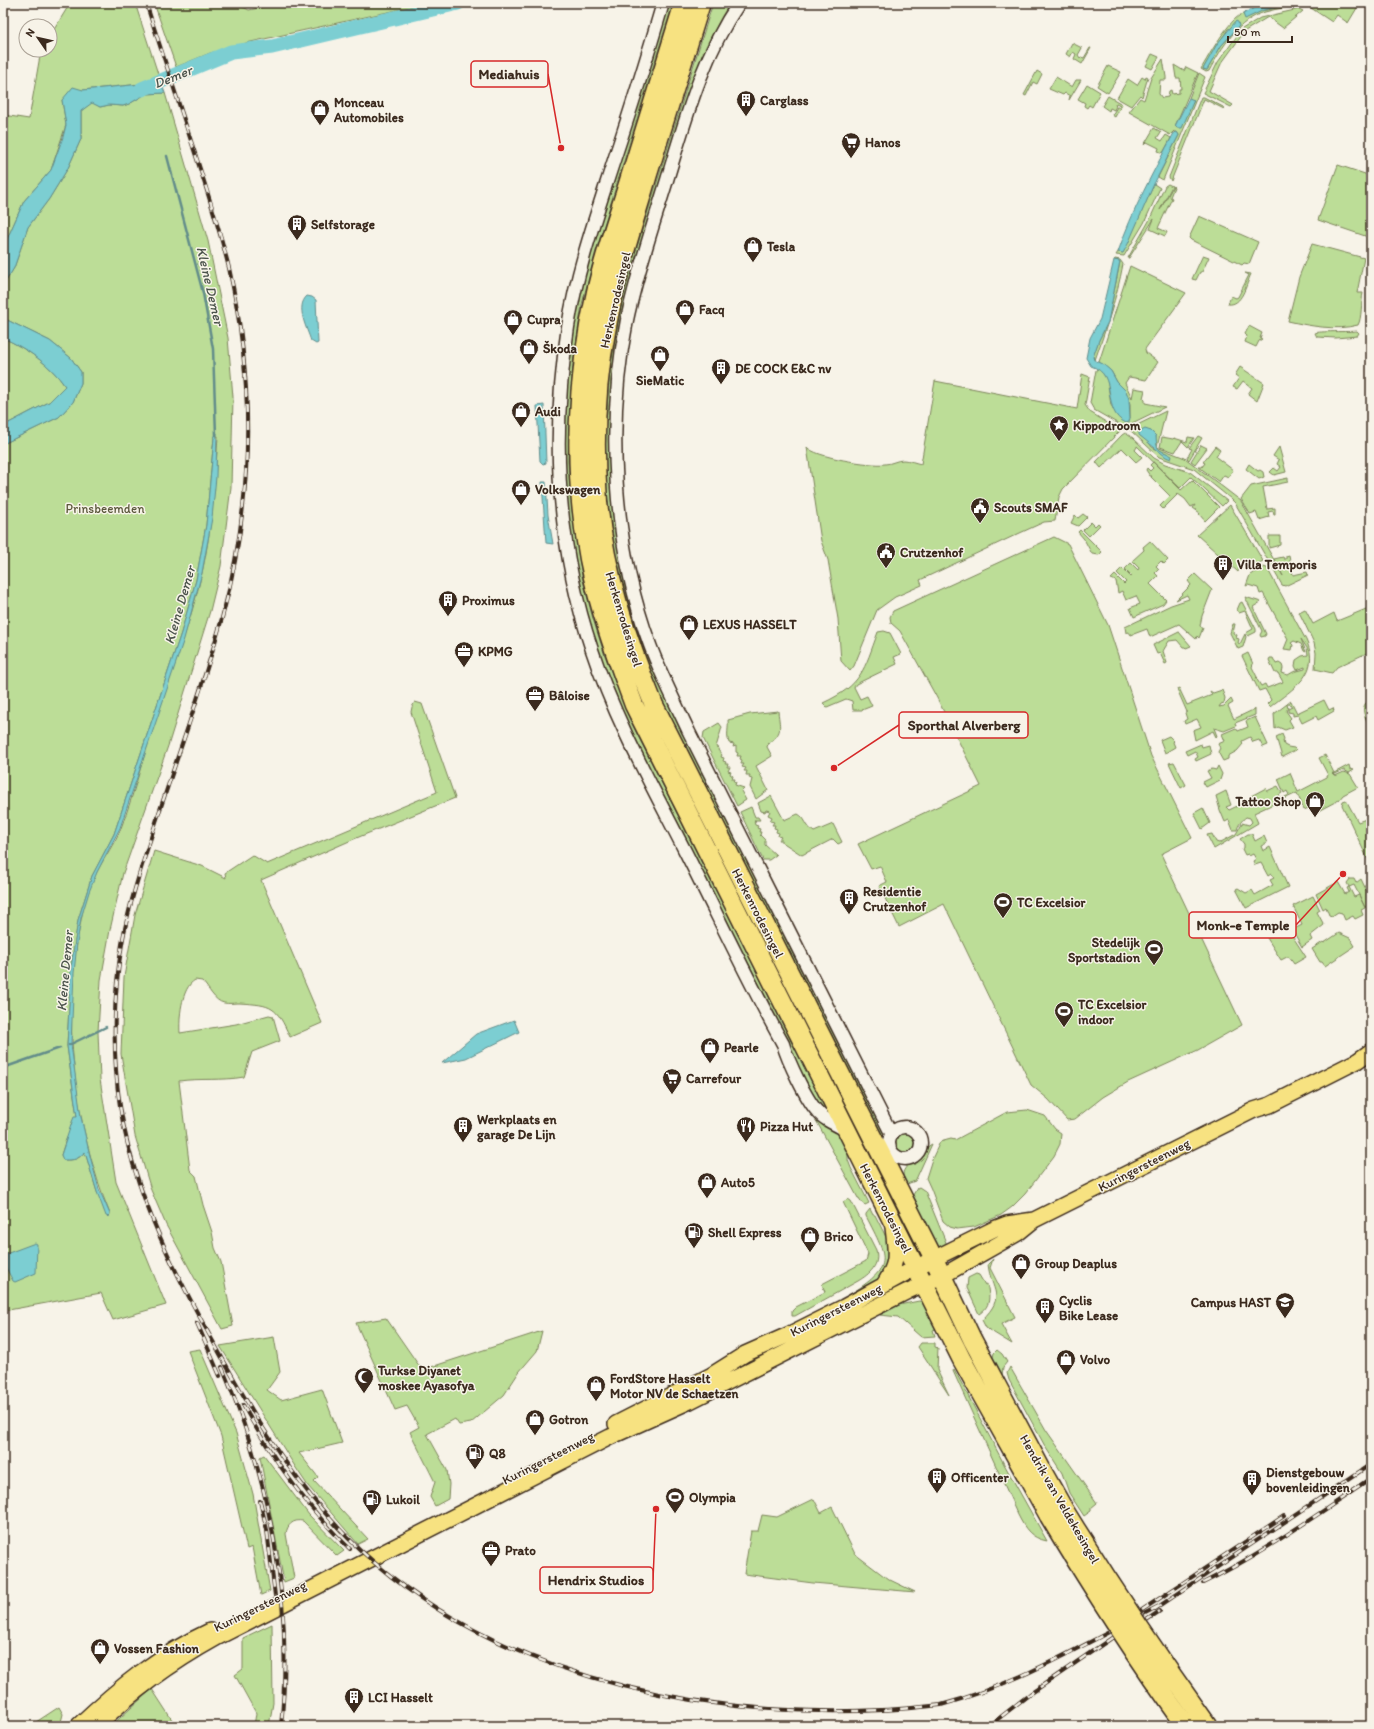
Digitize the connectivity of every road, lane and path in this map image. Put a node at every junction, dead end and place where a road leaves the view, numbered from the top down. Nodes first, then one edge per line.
1 (663, 3) edge
2 (684, 3) edge
3 (701, 3) edge
4 (708, 3) edge
5 (739, 3) edge
6 (682, 62) junction
7 (1371, 1050) edge
8 (849, 1131) junction
9 (897, 1131) junction
10 (905, 1159) junction
11 (898, 1189) junction
12 (892, 1218) junction
13 (1034, 1220) junction
14 (934, 1259) junction
15 (917, 1267) junction
16 (942, 1276) junction
17 (924, 1284) junction
18 (883, 1286) junction
19 (893, 1299) junction
20 (933, 1302) junction
21 (1056, 1512) junction
22 (78, 1726) edge
23 (97, 1726) edge
24 (1186, 1726) edge
25 (1208, 1726) edge

1 - 8 street
2 - 8 highway, Herkenrodesingel
3 - 6 highway, Herkenrodesingel
4 - 6 highway
5 - 9 street, Herkenrodesingel
6 - 11 highway, Herkenrodesingel
7 - 13 main road, Kuringersteenweg
8 - 12 highway, Herkenrodesingel
9 - 10 street
9 - 10 street, Herkenrodesingel
10 - 11 street, Herkenrodesingel
11 - 14 highway, Herkenrodesingel
12 - 15 highway, Herkenrodesingel
12 - 18 main road
13 - 14 main road, Kuringersteenweg
13 - 16 main road, Kuringersteenweg
14 - 15 main road, Kuringersteenweg
14 - 16 highway, Hendrik van Veldekesingel
15 - 17 highway, Herkenrodesingel
15 - 18 main road, Kuringersteenweg
16 - 17 main road, Kuringersteenweg
16 - 21 highway, Hendrik van Veldekesingel
17 - 19 main road, Kuringersteenweg
17 - 20 highway, Hendrik van Veldekesingel
18 - 22 main road, Kuringersteenweg
19 - 20 main road
19 - 23 main road, Kuringersteenweg
20 - 21 highway, Hendrik van Veldekesingel
21 - 24 highway, Hendrik van Veldekesingel, bridge
21 - 25 highway, Hendrik van Veldekesingel, bridge

